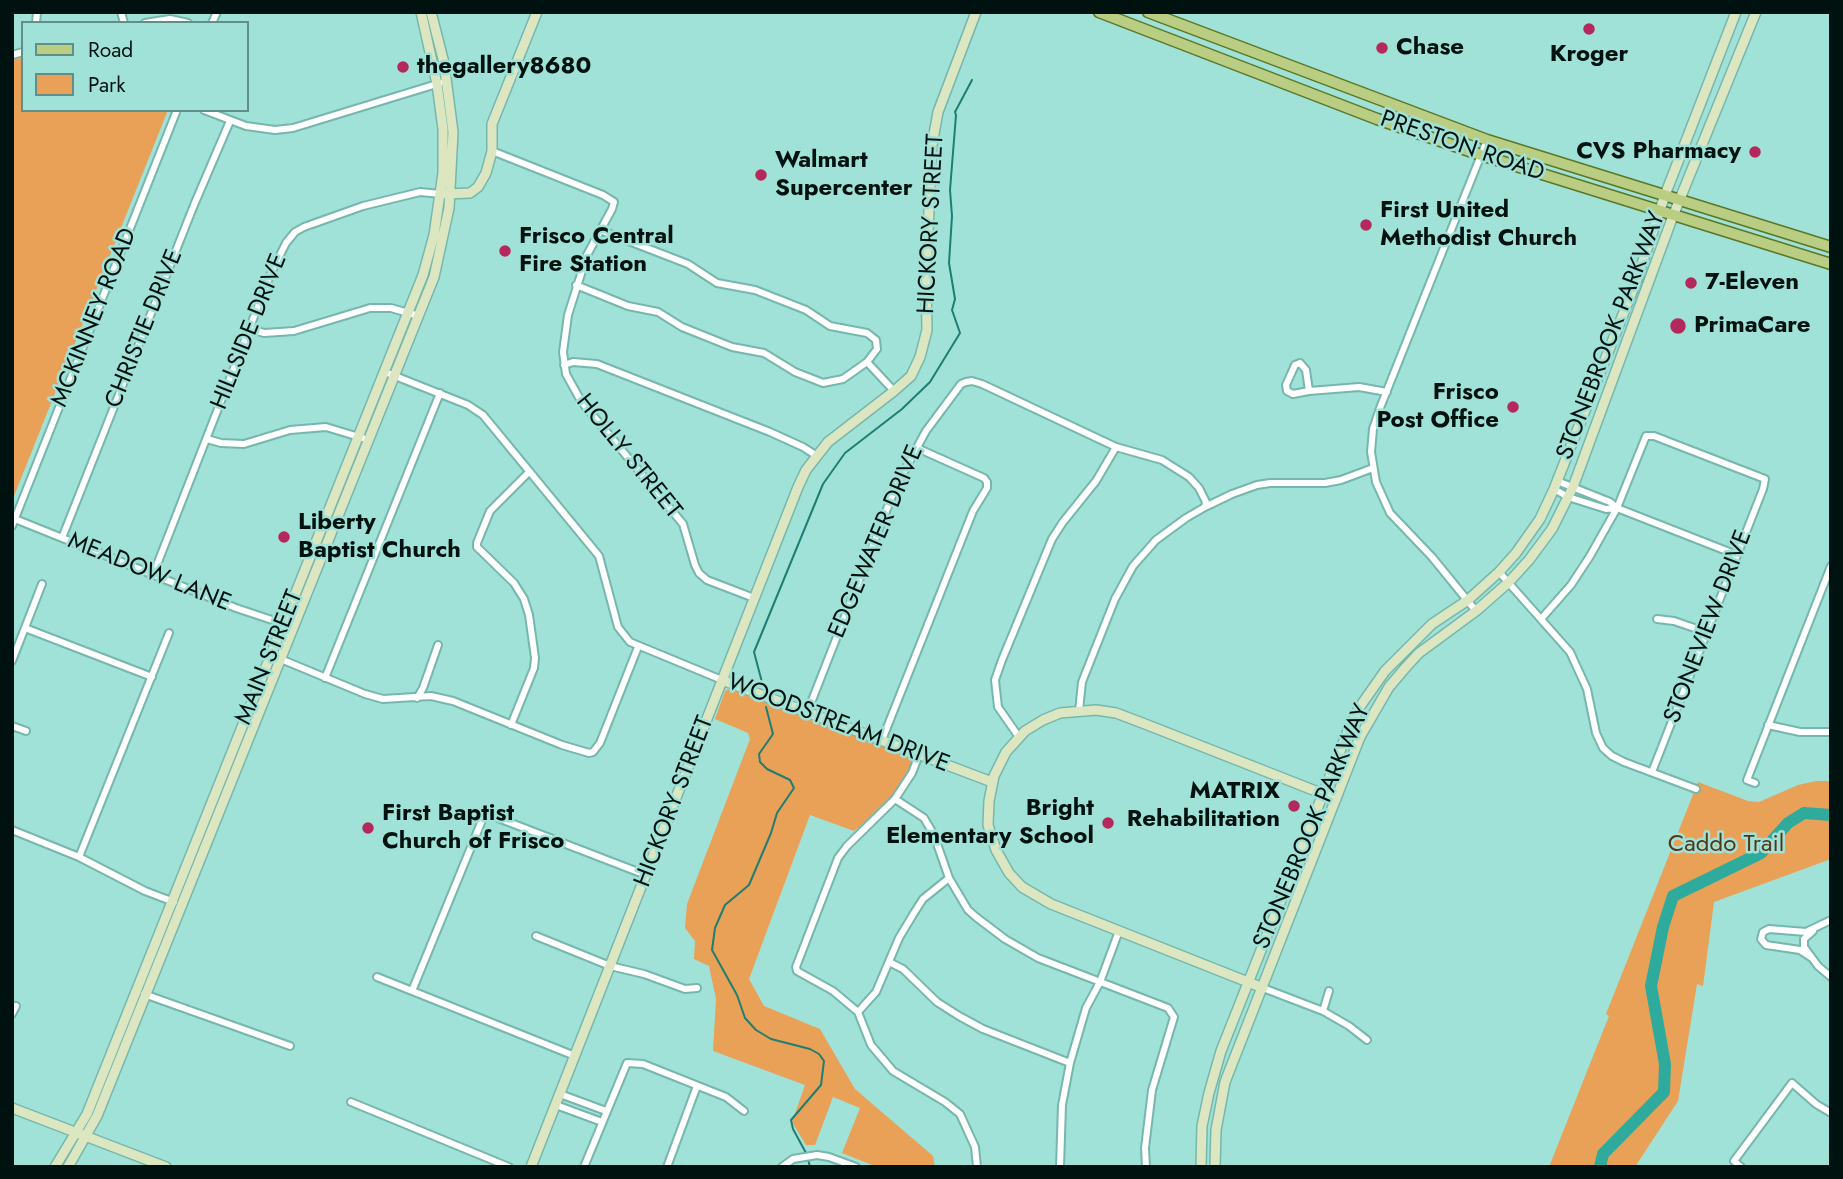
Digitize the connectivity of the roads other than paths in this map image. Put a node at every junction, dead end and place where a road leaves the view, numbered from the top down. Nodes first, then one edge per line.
1 (421, 12) edge
2 (431, 12) edge
3 (537, 12) edge
4 (976, 12) edge
5 (1099, 12) edge
6 (1148, 12) edge
7 (1736, 12) edge
8 (1754, 16) edge
9 (154, 21) edge
10 (176, 21) edge
11 (447, 82) junction
12 (437, 85) junction
13 (1705, 92) junction
14 (1721, 97) junction
15 (176, 112) edge
16 (209, 112) edge
17 (230, 121) junction
18 (1487, 140) junction
19 (492, 151) junction
20 (1481, 155) junction
21 (446, 194) junction
22 (1665, 195) junction
23 (1680, 200) junction
24 (1659, 212) junction
25 (1673, 216) junction
26 (600, 230) junction
27 (1826, 245) edge
28 (1816, 260) junction
29 (1831, 264) edge
30 (576, 285) junction
31 (409, 313) junction
32 (419, 316) junction
33 (250, 329) junction
34 (1615, 334) junction
35 (1629, 340) junction
36 (867, 362) junction
37 (564, 365) junction
38 (390, 374) junction
39 (894, 391) junction
40 (1309, 391) junction
41 (1387, 392) junction
42 (440, 393) junction
43 (1591, 395) junction
44 (1604, 400) junction
45 (359, 436) junction
46 (207, 439) junction
47 (369, 439) junction
48 (1116, 447) junction
49 (917, 448) junction
50 (817, 456) junction
51 (1373, 468) junction
52 (529, 472) junction
53 (1556, 485) junction
54 (1573, 487) junction
55 (1568, 497) junction
56 (12, 500) edge
57 (21, 503) junction
58 (1205, 507) junction
59 (1617, 508) junction
60 (14, 522) edge
61 (322, 529) junction
62 (332, 534) junction
63 (62, 538) junction
64 (1737, 555) junction
65 (1831, 566) edge
66 (1499, 572) junction
67 (153, 575) junction
68 (1509, 582) junction
69 (42, 584) dead end
70 (754, 597) junction
71 (1468, 600) junction
72 (1476, 611) junction
73 (1541, 619) junction
74 (1657, 619) dead end
75 (284, 624) junction
76 (25, 628) junction
77 (1706, 632) junction
78 (169, 633) dead end
79 (438, 645) dead end
80 (638, 647) junction
81 (276, 657) junction
82 (12, 662) edge
83 (1385, 671) junction
84 (152, 677) junction
85 (325, 678) junction
86 (722, 680) junction
87 (1378, 680) junction
88 (1393, 683) junction
89 (418, 698) junction
90 (1079, 711) junction
91 (807, 713) junction
92 (512, 725) junction
93 (1768, 725) junction
94 (12, 726) edge
95 (26, 731) dead end
96 (241, 731) junction
97 (1831, 732) edge
98 (251, 735) junction
99 (1019, 737) junction
100 (882, 740) junction
101 (919, 755) junction
102 (229, 761) junction
103 (239, 765) junction
104 (1652, 772) junction
105 (992, 782) junction
106 (1755, 783) dead end
107 (1696, 789) dead end
108 (1323, 794) junction
109 (895, 799) junction
110 (1336, 799) junction
111 (202, 827) junction
112 (12, 830) edge
113 (212, 831) junction
114 (79, 857) junction
115 (646, 875) junction
116 (949, 878) junction
117 (172, 901) junction
118 (182, 905) junction
119 (1831, 920) edge
120 (1817, 928) junction
121 (1119, 931) junction
122 (536, 936) dead end
123 (1812, 958) junction
124 (888, 961) junction
125 (610, 966) junction
126 (377, 977) dead end
127 (1831, 977) edge
128 (1100, 982) junction
129 (1249, 982) junction
130 (697, 988) dead end
131 (1263, 988) junction
132 (136, 991) junction
133 (412, 991) junction
134 (1329, 991) dead end
135 (146, 995) junction
136 (16, 1006) dead end
137 (1323, 1011) junction
138 (858, 1012) junction
139 (12, 1014) edge
140 (127, 1015) junction
141 (1367, 1040) dead end
142 (290, 1046) dead end
143 (124, 1050) junction
144 (575, 1056) junction
145 (1070, 1063) junction
146 (105, 1067) junction
147 (116, 1071) junction
148 (698, 1086) junction
149 (560, 1094) junction
150 (351, 1102) dead end
151 (556, 1105) junction
152 (12, 1108) edge
153 (606, 1111) junction
154 (744, 1111) dead end
155 (1831, 1113) edge
156 (602, 1122) junction
157 (82, 1134) junction
158 (55, 1167) edge
159 (68, 1167) edge
160 (166, 1167) edge
161 (509, 1167) edge
162 (531, 1167) edge
163 (584, 1167) edge
164 (667, 1167) edge
165 (782, 1167) edge
166 (856, 1167) edge
167 (978, 1167) edge
168 (1060, 1167) edge
169 (1146, 1167) edge
170 (1201, 1167) edge
171 (1215, 1167) edge
172 (1741, 1167) edge

1 - 12 main road, MAIN STREET
2 - 11 main road, MAIN STREET
3 - 19 main road
4 - 39 main road, HICKORY STREET
5 - 20 main road, PRESTON ROAD
6 - 18 main road, PRESTON ROAD
7 - 8 main road
7 - 13 main road, STONEBROOK PARKWAY
8 - 14 main road, STONEBROOK PARKWAY
9 - 10 street
11 - 12 street
11 - 21 main road, MAIN STREET
12 - 17 street
12 - 21 main road, MAIN STREET
13 - 14 main road
13 - 22 main road, STONEBROOK PARKWAY
14 - 23 main road, STONEBROOK PARKWAY
15 - 57 street, MCKINNEY ROAD
16 - 17 street
17 - 63 street, CHRISTIE DRIVE
18 - 20 street
18 - 22 main road, PRESTON ROAD
19 - 21 main road
19 - 26 street, HOLLY STREET
20 - 24 main road, PRESTON ROAD
20 - 41 street
21 - 31 main road, MAIN STREET
21 - 32 main road, MAIN STREET
21 - 33 street, HILLSIDE DRIVE
22 - 23 main road, PRESTON ROAD
22 - 24 main road, STONEBROOK PARKWAY
23 - 25 main road, STONEBROOK PARKWAY
23 - 27 main road, PRESTON ROAD
24 - 25 main road, PRESTON ROAD
24 - 34 main road, STONEBROOK PARKWAY
25 - 28 main road, PRESTON ROAD
25 - 35 main road, STONEBROOK PARKWAY
26 - 30 street, HOLLY STREET
26 - 36 street
27 - 28 main road
28 - 29 main road, PRESTON ROAD
30 - 36 street
30 - 37 street, HOLLY STREET
31 - 32 street
31 - 33 street
31 - 38 main road, MAIN STREET
32 - 38 main road, MAIN STREET
33 - 46 street, HILLSIDE DRIVE
34 - 35 main road
34 - 43 main road, STONEBROOK PARKWAY
35 - 44 main road, STONEBROOK PARKWAY
36 - 39 street
37 - 50 street
37 - 70 street, HOLLY STREET
38 - 42 street, WOODSTREAM DRIVE
38 - 45 main road, MAIN STREET
38 - 47 main road, MAIN STREET
39 - 50 main road, HICKORY STREET
40 - 40 street
40 - 41 street
41 - 51 street
42 - 52 street, WOODSTREAM DRIVE
42 - 85 street
43 - 44 main road
43 - 53 main road, STONEBROOK PARKWAY
44 - 54 main road, STONEBROOK PARKWAY
45 - 46 street
45 - 47 street
45 - 61 main road, MAIN STREET
46 - 67 street, HILLSIDE DRIVE
47 - 62 main road, MAIN STREET
48 - 49 street, EDGEWATER DRIVE
48 - 58 street
48 - 99 street
49 - 91 street, EDGEWATER DRIVE
49 - 100 street
50 - 70 main road, HICKORY STREET
51 - 58 street
51 - 71 street
52 - 80 street, WOODSTREAM DRIVE
52 - 92 street
53 - 54 street
53 - 55 street
53 - 66 main road, STONEBROOK PARKWAY
54 - 55 main road, STONEBROOK PARKWAY
54 - 59 street
55 - 59 street
55 - 68 main road, STONEBROOK PARKWAY
56 - 57 street
57 - 60 street, MCKINNEY ROAD
58 - 90 street
59 - 64 street
59 - 64 street, STONEVIEW DRIVE
59 - 73 street
60 - 63 street, MEADOW LANE
61 - 62 main road
61 - 75 main road, MAIN STREET
62 - 81 main road, MAIN STREET
63 - 67 street, MEADOW LANE
64 - 77 street, STONEVIEW DRIVE
65 - 93 street
66 - 68 street
66 - 71 main road, STONEBROOK PARKWAY
67 - 75 street, MEADOW LANE
68 - 72 main road, STONEBROOK PARKWAY
68 - 73 street
69 - 76 street
70 - 86 main road, HICKORY STREET
71 - 72 street
71 - 83 main road, STONEBROOK PARKWAY
72 - 88 main road, STONEBROOK PARKWAY
73 - 104 street
74 - 77 street
75 - 81 main road, MAIN STREET
76 - 82 street
76 - 84 street
77 - 104 street, STONEVIEW DRIVE
78 - 84 street
79 - 89 street
80 - 86 street, WOODSTREAM DRIVE
80 - 92 street
81 - 85 street
81 - 96 main road, MAIN STREET
81 - 98 main road, MAIN STREET
83 - 87 main road, STONEBROOK PARKWAY
83 - 88 main road
84 - 114 street
85 - 89 street
86 - 91 main road, WOODSTREAM DRIVE
86 - 115 main road, HICKORY STREET
87 - 88 main road
87 - 108 main road, STONEBROOK PARKWAY
88 - 110 main road, STONEBROOK PARKWAY
89 - 92 street
90 - 99 main road
90 - 108 main road
91 - 100 main road, WOODSTREAM DRIVE
93 - 97 street
93 - 106 street
94 - 95 street
96 - 98 main road
96 - 102 main road, MAIN STREET
98 - 103 main road, MAIN STREET
99 - 105 main road
100 - 101 main road, WOODSTREAM DRIVE
101 - 105 main road, WOODSTREAM DRIVE
101 - 109 street
102 - 103 main road
102 - 111 main road, MAIN STREET
103 - 113 main road, MAIN STREET
104 - 107 street
105 - 121 main road
108 - 110 main road
108 - 129 main road, STONEBROOK PARKWAY
109 - 116 street
109 - 138 street
110 - 131 main road, STONEBROOK PARKWAY
111 - 113 main road
111 - 117 main road, MAIN STREET
112 - 114 street
113 - 118 main road, MAIN STREET
114 - 117 street
115 - 125 main road, HICKORY STREET
115 - 133 street
116 - 124 street
116 - 128 street
117 - 118 street
117 - 132 main road, MAIN STREET
118 - 135 main road, MAIN STREET
119 - 120 street
120 - 123 street
120 - 123 street
121 - 128 street
121 - 129 main road
122 - 125 street
123 - 127 street
124 - 138 street
124 - 145 street
125 - 130 street
125 - 144 main road, HICKORY STREET
126 - 133 street
128 - 145 street
128 - 169 street
129 - 131 main road
129 - 170 main road, STONEBROOK PARKWAY
131 - 137 street
131 - 171 main road, STONEBROOK PARKWAY
132 - 135 street
132 - 140 main road, MAIN STREET
133 - 144 street
134 - 137 street
135 - 142 street
135 - 143 main road, MAIN STREET
136 - 139 street
137 - 141 street
138 - 167 street
140 - 143 main road
140 - 146 main road, MAIN STREET
143 - 147 main road, MAIN STREET
144 - 149 main road, HICKORY STREET
145 - 168 street
146 - 147 main road
146 - 157 main road, MAIN STREET
147 - 157 main road, MAIN STREET
148 - 153 street
148 - 154 street
148 - 164 street
149 - 151 main road, HICKORY STREET
149 - 153 street
150 - 161 street
151 - 156 street
151 - 162 main road, HICKORY STREET
152 - 157 main road
153 - 156 street
155 - 172 street
156 - 163 street
157 - 158 main road, MAIN STREET
157 - 159 main road, MAIN STREET
157 - 160 main road
165 - 166 street

